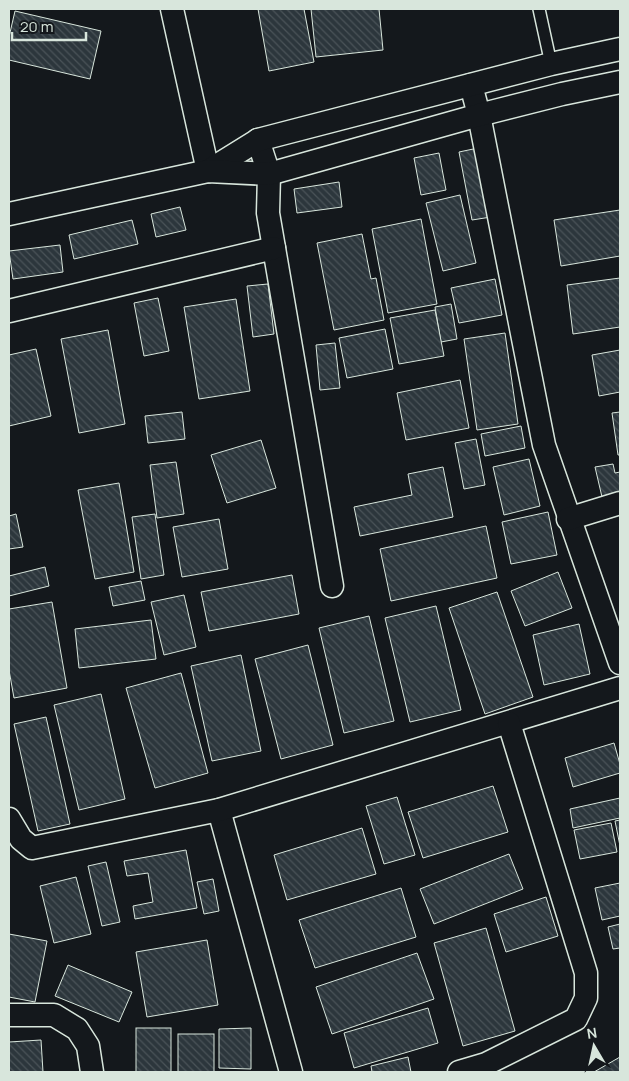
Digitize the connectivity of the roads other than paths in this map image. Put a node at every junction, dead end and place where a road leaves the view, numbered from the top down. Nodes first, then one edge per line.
1 (172, 9) edge
2 (539, 9) edge
3 (620, 49) edge
4 (551, 64) junction
5 (620, 82) edge
6 (471, 85) junction
7 (479, 116) junction
8 (258, 140) junction
9 (208, 171) junction
10 (269, 174) junction
11 (9, 214) edge
12 (274, 248) junction
13 (9, 311) edge
14 (620, 503) edge
15 (568, 519) junction
16 (332, 586) dead end
17 (620, 663) edge
18 (620, 688) edge
19 (509, 723) junction
20 (219, 810) junction
21 (9, 819) edge
22 (9, 1015) edge
23 (92, 1072) edge
24 (291, 1072) edge
25 (459, 1072) edge

1 - 9 street
2 - 4 lane
3 - 4 street
4 - 6 street
5 - 7 street
6 - 7 street
6 - 8 street
7 - 10 street
7 - 15 street
8 - 9 street
8 - 10 street
9 - 10 street
9 - 11 street
10 - 12 street
12 - 13 street
12 - 16 street
14 - 15 street
15 - 17 street
18 - 19 street
19 - 20 street
19 - 25 street
20 - 21 street
20 - 24 street
22 - 23 street

